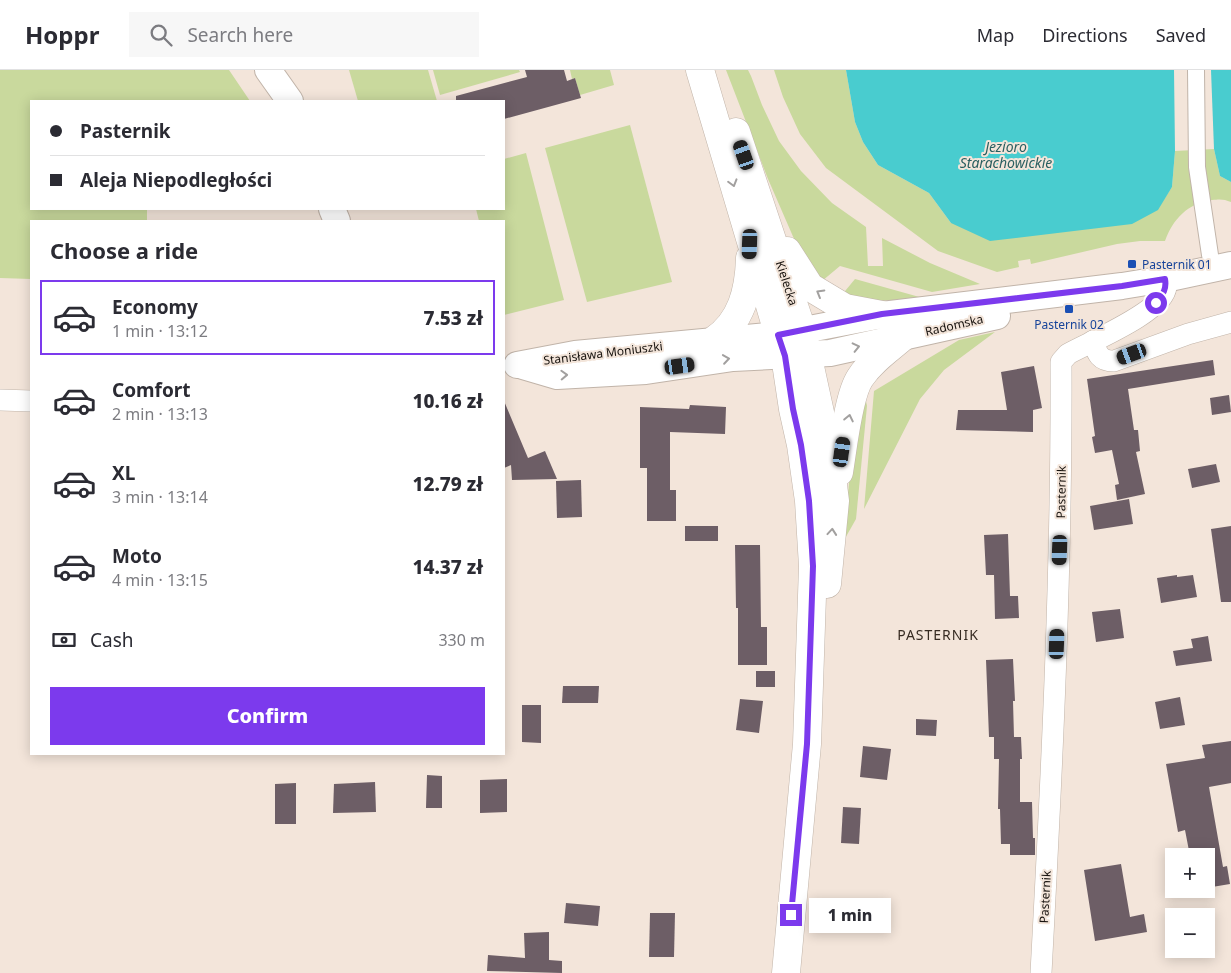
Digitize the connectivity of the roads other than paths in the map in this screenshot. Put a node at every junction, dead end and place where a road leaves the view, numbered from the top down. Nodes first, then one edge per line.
1 (268, 70) edge
2 (700, 70) edge
3 (715, 70) edge
4 (1196, 70) edge
5 (289, 100) edge
6 (755, 189) junction
7 (750, 244) junction
8 (1221, 260) edge
9 (1165, 279) junction
10 (1122, 286) junction
11 (882, 314) junction
12 (1231, 322) edge
13 (904, 336) junction
14 (714, 341) junction
15 (1093, 341) junction
16 (793, 344) junction
17 (510, 363) edge
18 (0, 400) edge
19 (30, 400) edge
20 (835, 500) junction
21 (807, 744) junction
22 (786, 973) edge
23 (1041, 973) edge

1 - 5 street
2 -> 7 main road, Kielecka
3 - 6 main road, Kielecka
4 - 8 street
11 -> 6 main road
6 - 16 main road, Kielecka
7 - 14 main road
7 - 16 main road, Kielecka
8 - 9 street, Radomska
9 - 10 street, Radomska
9 - 15 street, Pasternik
10 - 11 street, Radomska
10 - 13 street, Radomska
11 - 16 street, Radomska
12 - 15 street
16 -> 13 street, Radomska
20 -> 13 main road
14 - 16 street, Stanisława Moniuszki
14 - 17 street, Stanisława Moniuszki
15 - 23 street, Pasternik
17 -> 16 street, Stanisława Moniuszki
16 - 20 main road
16 - 21 main road
18 - 19 street
21 -> 20 main road
21 - 22 main road

